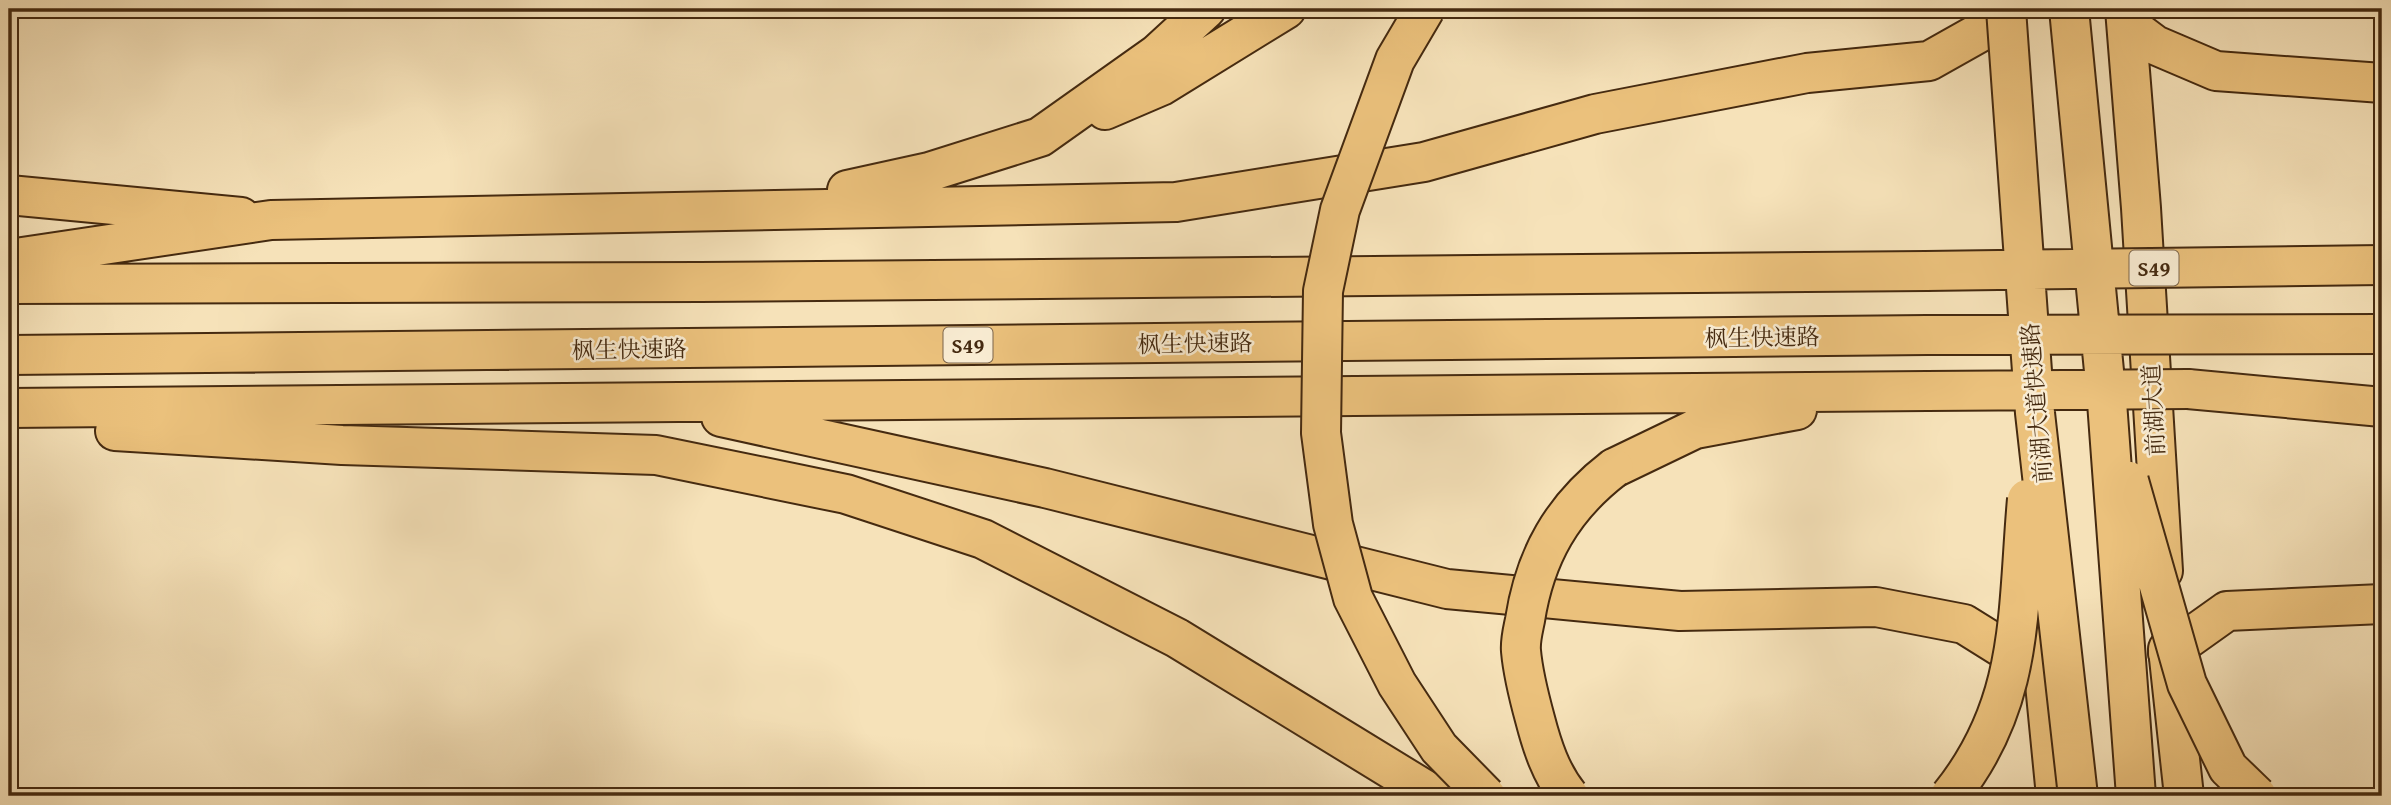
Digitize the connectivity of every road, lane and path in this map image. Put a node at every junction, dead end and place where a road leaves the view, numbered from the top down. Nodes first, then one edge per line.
1 (1206, 9) edge
2 (1286, 9) edge
3 (1424, 9) edge
4 (2069, 9) edge
5 (1997, 14) edge
6 (2126, 17) edge
7 (2382, 83) edge
8 (1040, 137) junction
9 (9, 195) edge
10 (681, 211) junction
11 (271, 220) junction
12 (9, 259) edge
13 (2382, 265) edge
14 (9, 284) edge
15 (2382, 334) edge
16 (9, 355) edge
17 (2382, 388) edge
18 (2188, 389) junction
19 (1927, 391) junction
20 (2107, 402) junction
21 (654, 403) junction
22 (2382, 407) edge
23 (9, 408) edge
24 (2035, 413) junction
25 (9, 421) edge
26 (2382, 604) edge
27 (2168, 653) junction
28 (2044, 674) junction
29 (1435, 796) edge
30 (1486, 796) edge
31 (1569, 796) edge
32 (1950, 796) edge
33 (2056, 796) edge
34 (2078, 796) edge
35 (2136, 796) edge
36 (2184, 796) edge
37 (2257, 796) edge

1 - 8 main road
2 - 8 main road
3 - 30 main road, bridge
4 - 20 main road, bridge
5 - 10 main road
5 - 24 main road, 前湖大道快速路, bridge
5 - 28 main road
6 - 7 main road
6 - 27 main road, 前湖大道
8 - 10 main road
9 - 11 main road
10 - 11 main road
11 - 12 main road
13 - 14 main road, S49, bridge
15 - 16 main road, 枫生快速路 / S49, bridge
17 - 18 main road
18 - 19 main road, bridge
18 - 22 main road
19 - 21 main road
19 - 31 main road, bridge
20 - 35 main road, bridge
20 - 37 main road, bridge
21 - 23 main road
21 - 28 main road
24 - 32 main road, bridge
24 - 34 main road, 前湖大道快速路, bridge
25 - 29 main road
26 - 27 main road
27 - 36 main road, 前湖大道
28 - 33 main road

